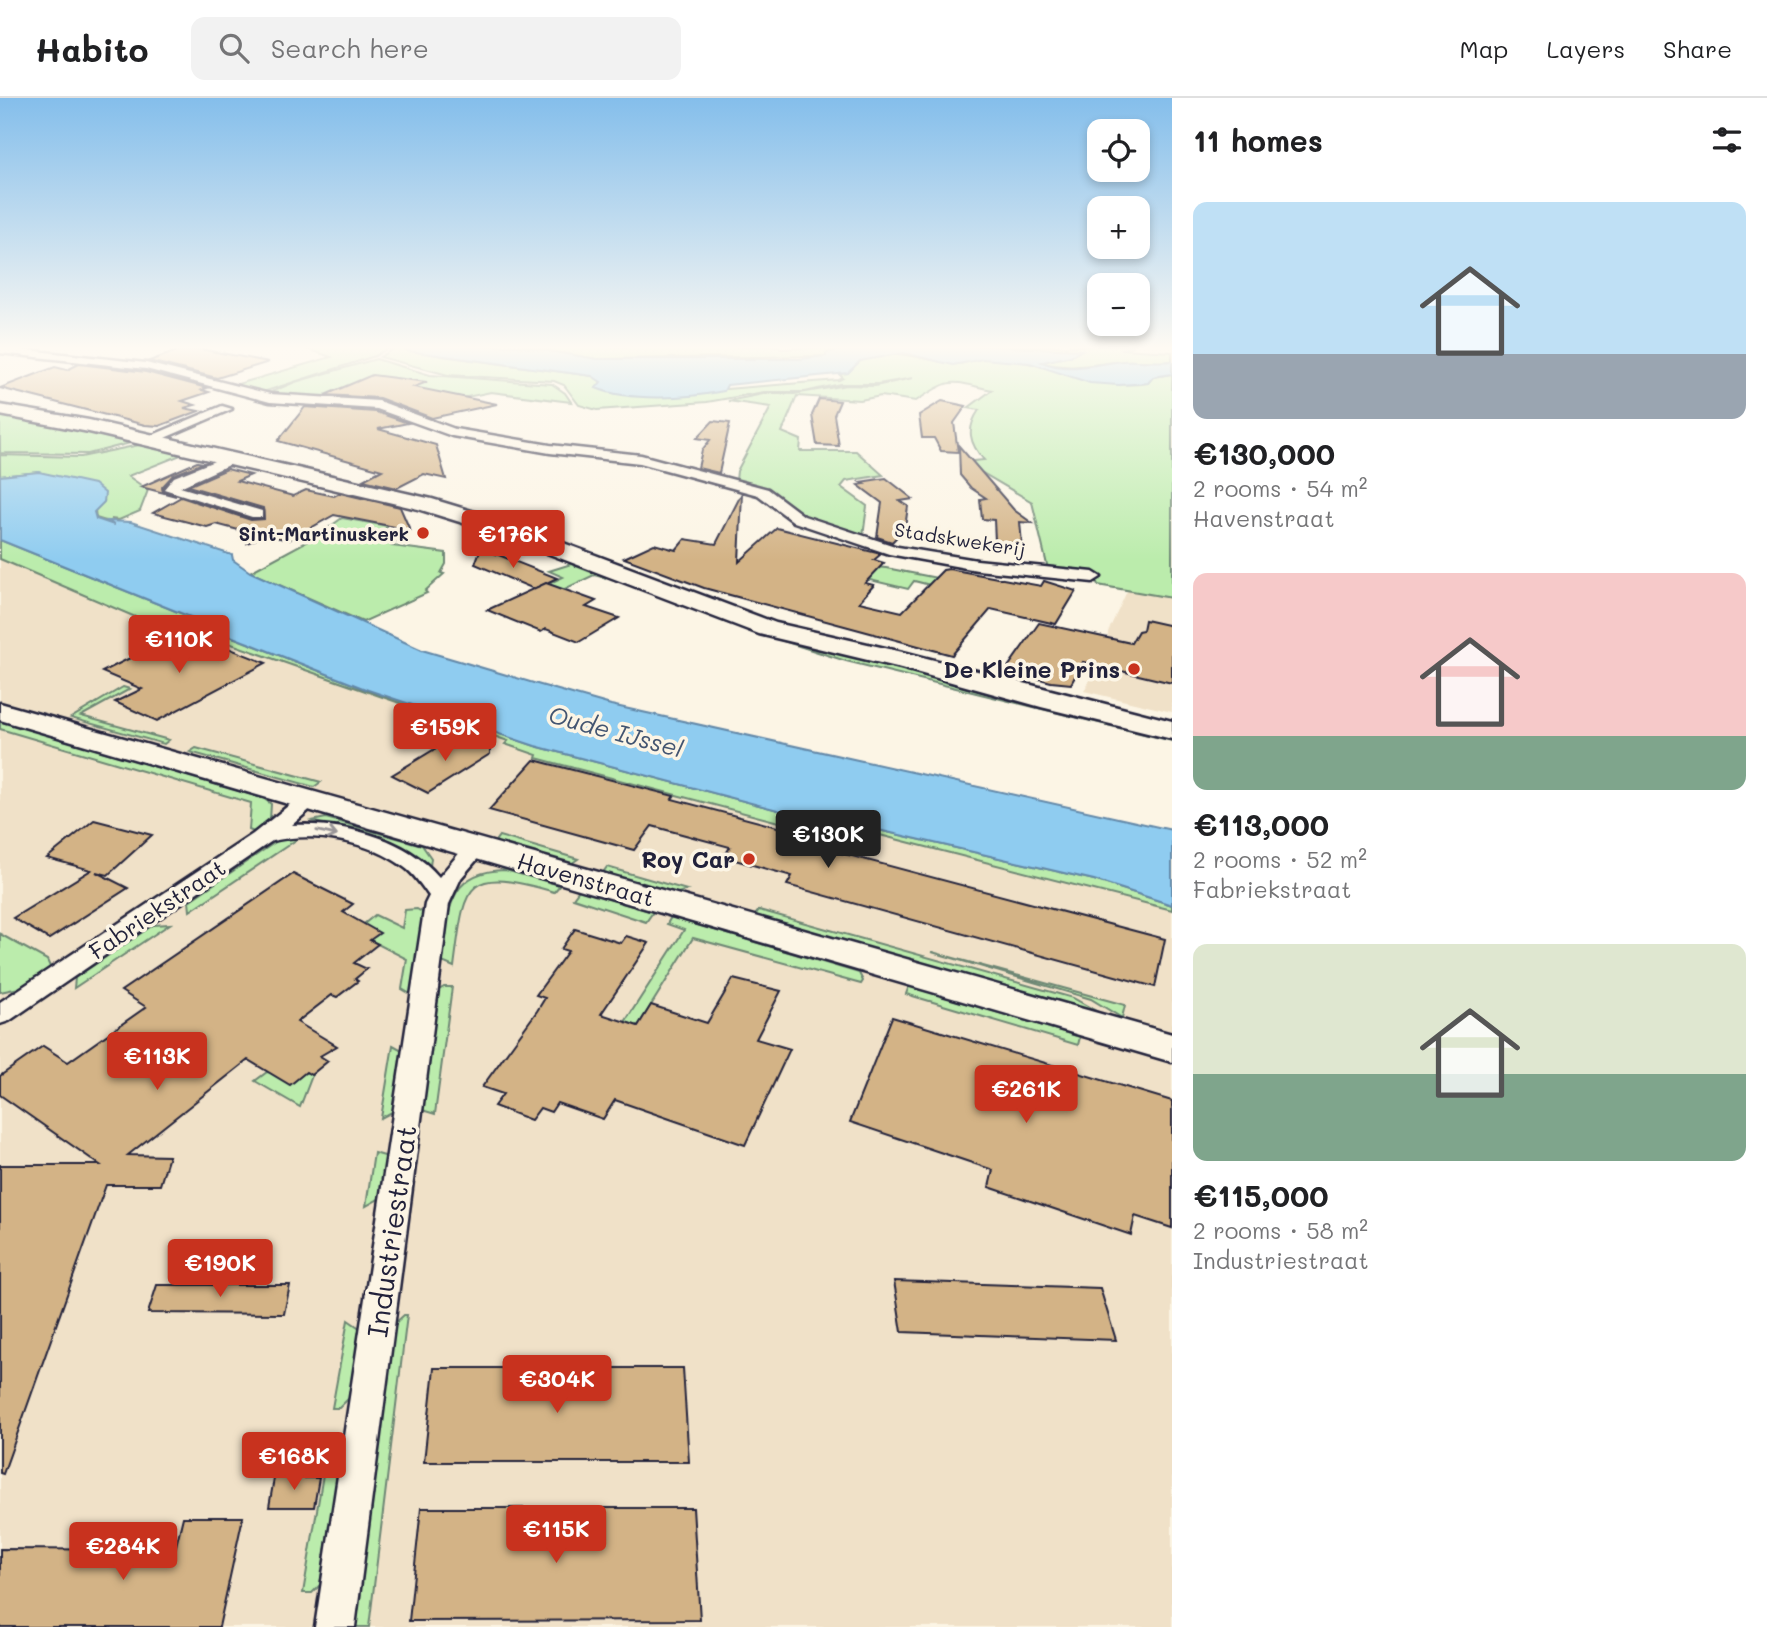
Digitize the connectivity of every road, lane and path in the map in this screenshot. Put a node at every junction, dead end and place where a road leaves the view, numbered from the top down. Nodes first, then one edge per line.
1 (50, 417) edge
2 (205, 417) edge
3 (412, 417) edge
4 (148, 440) junction
5 (232, 458) junction
6 (257, 514) dead end
7 (1093, 578) dead end
8 (0, 711) edge
9 (1172, 730) edge
10 (311, 799) junction
11 (261, 839) junction
12 (476, 848) junction
13 (441, 895) junction
14 (0, 1015) edge
15 (1172, 1048) edge
16 (335, 1627) edge

1 - 4 street
2 - 4 street
3 - 7 street, Stadskwekerij
4 - 5 street
5 - 6 street
5 - 9 street
8 - 10 street, Havenstraat
10 - 11 street, Fabriekstraat
10 - 12 street, Havenstraat
11 -> 13 street
11 - 14 street, Fabriekstraat
12 - 13 street, Industriestraat
12 - 15 street, Havenstraat
13 - 16 street, Industriestraat

